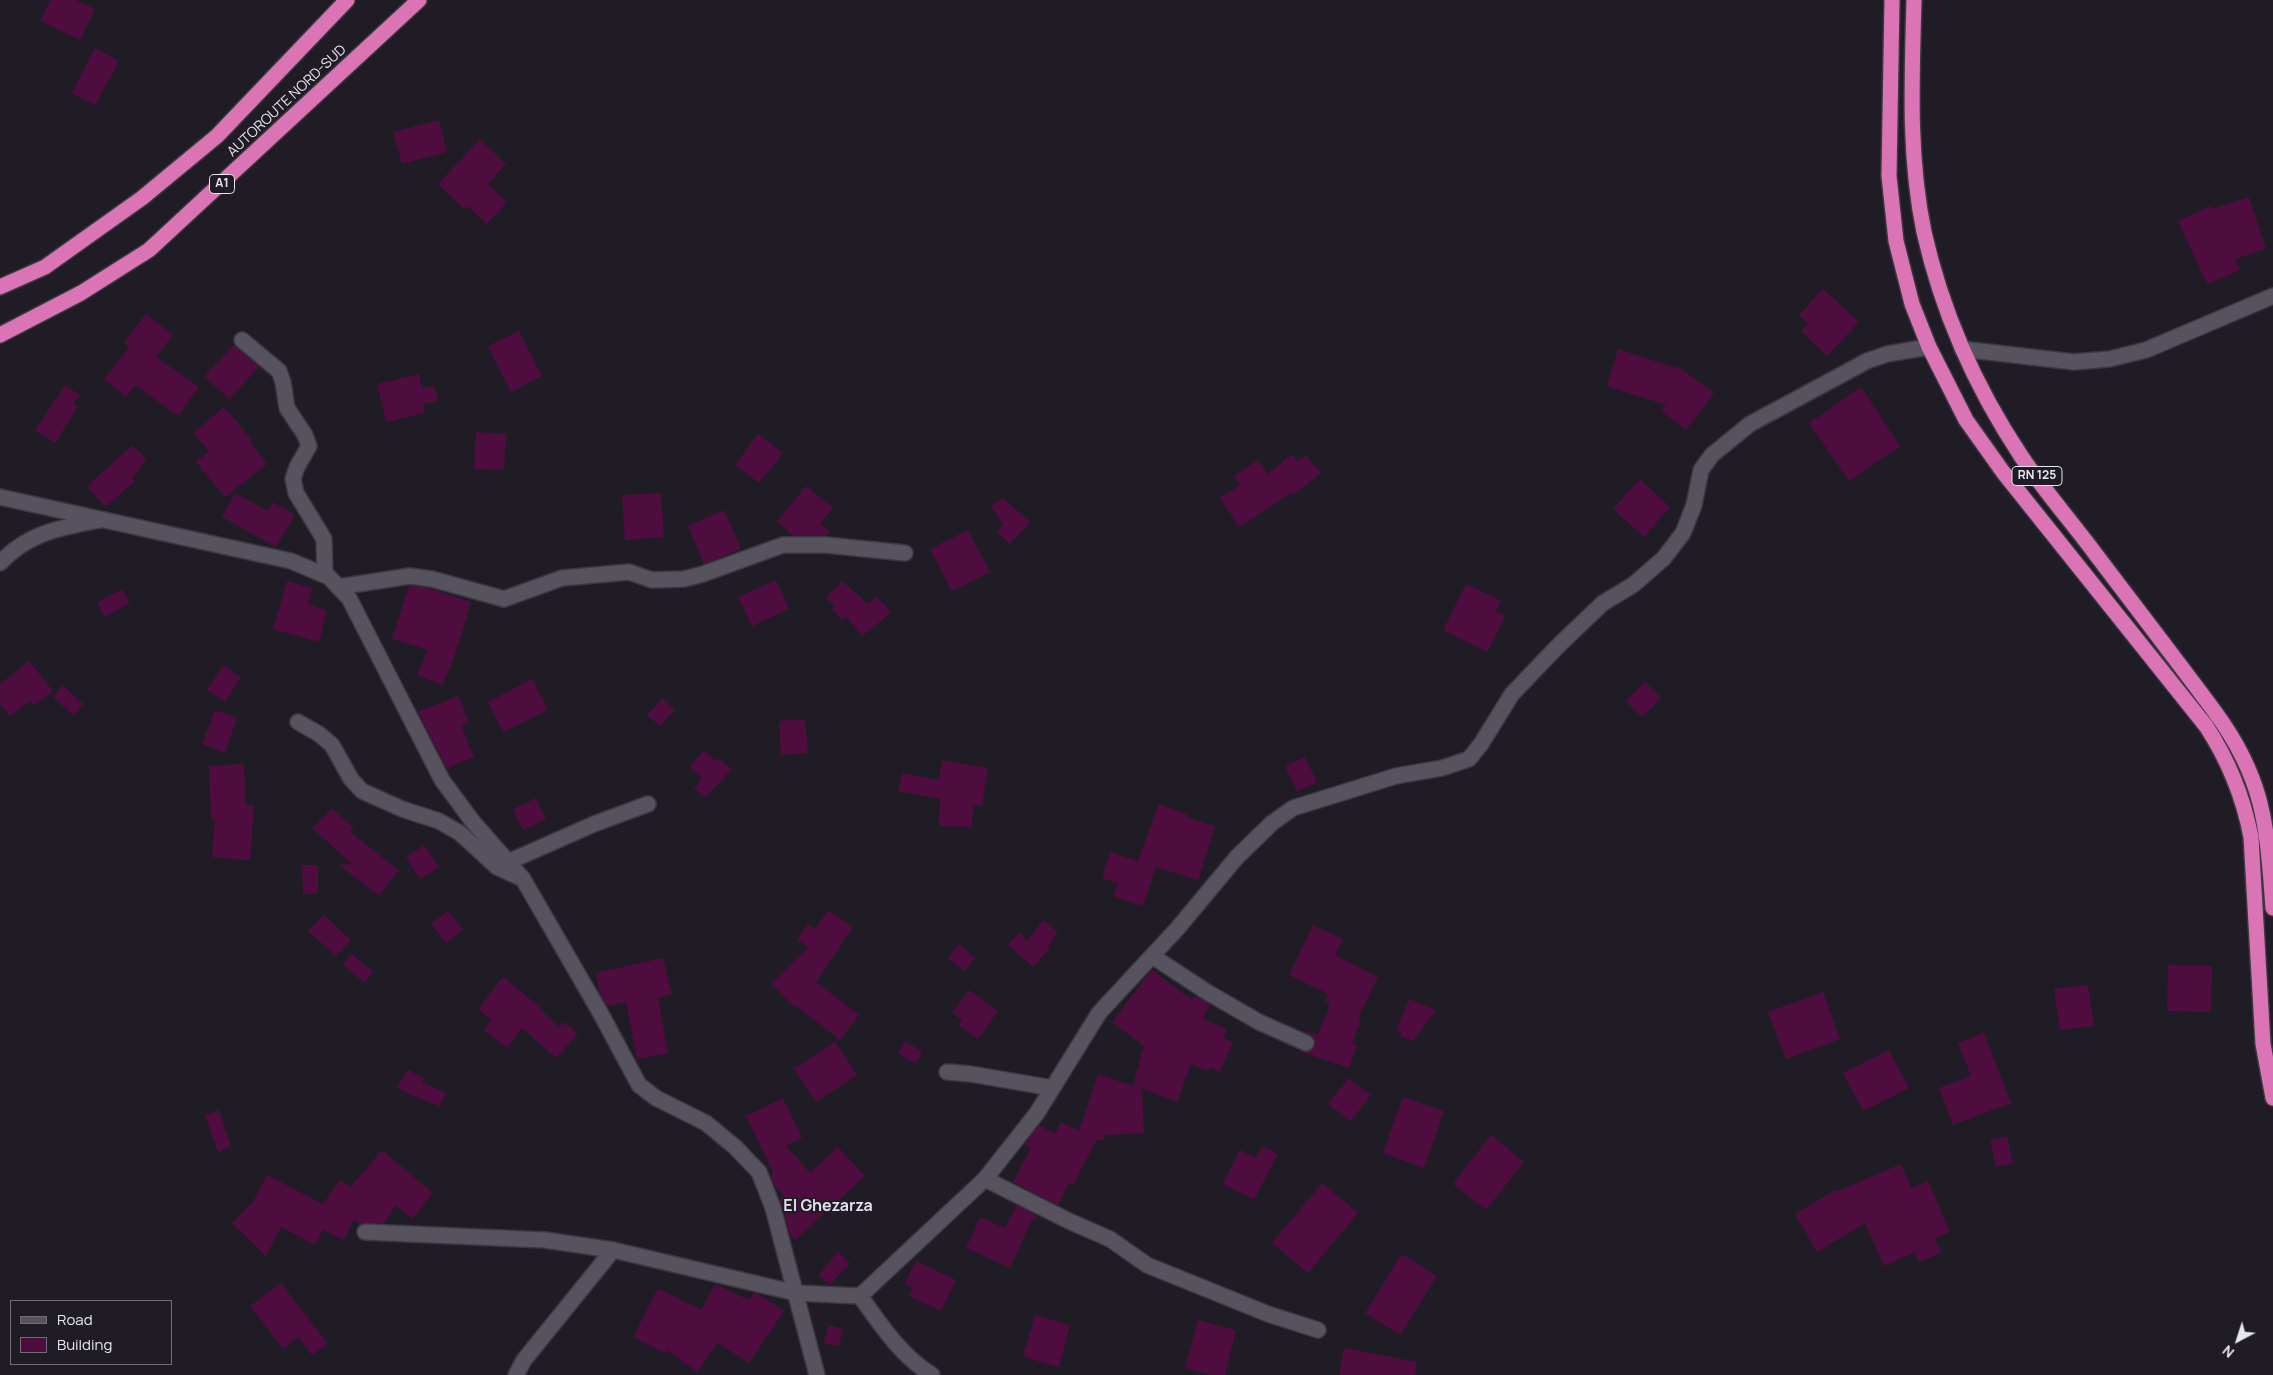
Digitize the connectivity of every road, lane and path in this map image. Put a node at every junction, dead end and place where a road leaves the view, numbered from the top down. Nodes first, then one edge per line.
1 (347, 0) edge
2 (419, 0) edge
3 (1892, 0) edge
4 (1914, 0) edge
5 (0, 288) edge
6 (2273, 296) edge
7 (0, 335) edge
8 (242, 340) dead end
9 (1929, 347) junction
10 (1962, 349) junction
11 (0, 497) edge
12 (100, 520) junction
13 (904, 553) dead end
14 (0, 564) edge
15 (325, 575) junction
16 (338, 587) junction
17 (298, 722) dead end
18 (648, 804) dead end
19 (508, 862) junction
20 (523, 879) junction
21 (2273, 908) edge
22 (1152, 956) junction
23 (1306, 1043) dead end
24 (947, 1072) dead end
25 (1052, 1088) junction
26 (2273, 1098) edge
27 (984, 1179) junction
28 (365, 1232) dead end
29 (613, 1250) junction
30 (796, 1293) junction
31 (860, 1296) junction
32 (1318, 1330) dead end
33 (516, 1375) edge
34 (817, 1375) edge
35 (932, 1375) edge

1 - 5 highway, AUTOROUTE NORD-SUD
2 - 7 highway, AUTOROUTE NORD-SUD / A1
3 - 9 highway
4 - 10 highway, RN 125
6 - 10 street
8 - 15 street
9 - 22 street
9 - 26 highway
10 - 21 highway, RN 125
11 - 12 street
12 - 14 street
12 - 15 street
13 - 16 street
15 - 16 street
16 - 19 street
17 - 20 street
18 - 19 street
19 - 20 street
20 - 30 street
22 - 23 street
22 - 25 street
24 - 25 street
25 - 27 street
27 - 31 street
27 - 32 street
28 - 29 street
29 - 30 street
29 - 33 street
30 - 31 street
30 - 34 street
31 - 35 street

